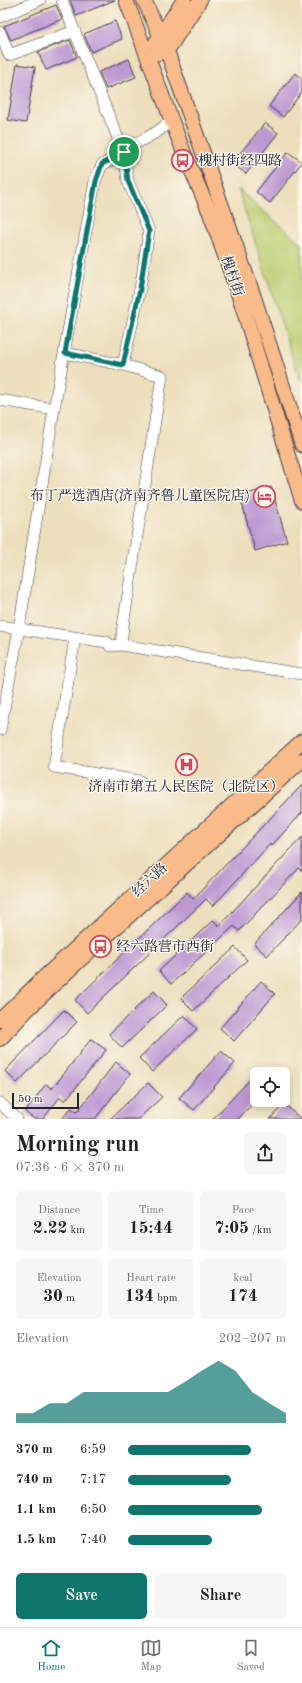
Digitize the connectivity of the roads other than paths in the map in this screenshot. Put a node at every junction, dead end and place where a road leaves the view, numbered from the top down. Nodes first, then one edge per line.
1 (40, 0) edge
2 (62, 0) edge
3 (126, 0) edge
4 (144, 0) edge
5 (184, 0) edge
6 (200, 0) edge
7 (0, 17) edge
8 (75, 31) junction
9 (0, 32) edge
10 (160, 36) junction
11 (167, 51) junction
12 (147, 56) junction
13 (171, 121) junction
14 (124, 152) junction
15 (65, 353) junction
16 (123, 365) junction
17 (0, 400) edge
18 (54, 409) junction
19 (302, 445) edge
20 (302, 501) edge
21 (0, 626) edge
22 (18, 629) junction
23 (75, 638) junction
24 (122, 645) junction
25 (302, 674) edge
26 (0, 730) edge
27 (302, 740) edge
28 (302, 760) edge
29 (140, 781) dead end
30 (0, 1020) edge
31 (0, 1039) edge
32 (0, 1103) edge
33 (17, 1119) edge

1 - 7 street
2 - 8 street
3 - 12 main road, 槐村街
4 - 10 main road, 槐村街
5 - 10 main road
6 - 11 main road
8 - 9 street
8 - 14 street
10 - 11 main road, 槐村街
10 - 12 main road
11 - 12 main road
11 - 19 main road, 槐村街
12 - 13 main road, 槐村街
13 - 14 street
13 - 20 main road, 槐村街
14 - 15 street
14 - 16 street
15 - 16 street
15 - 18 street
16 - 24 street
17 - 18 street
18 - 22 street
21 - 22 street
22 - 23 street
22 - 26 street
23 - 24 street
23 - 29 street
24 - 25 street
27 - 30 main road, 经六路
28 - 31 main road, 经六路
32 - 33 street

